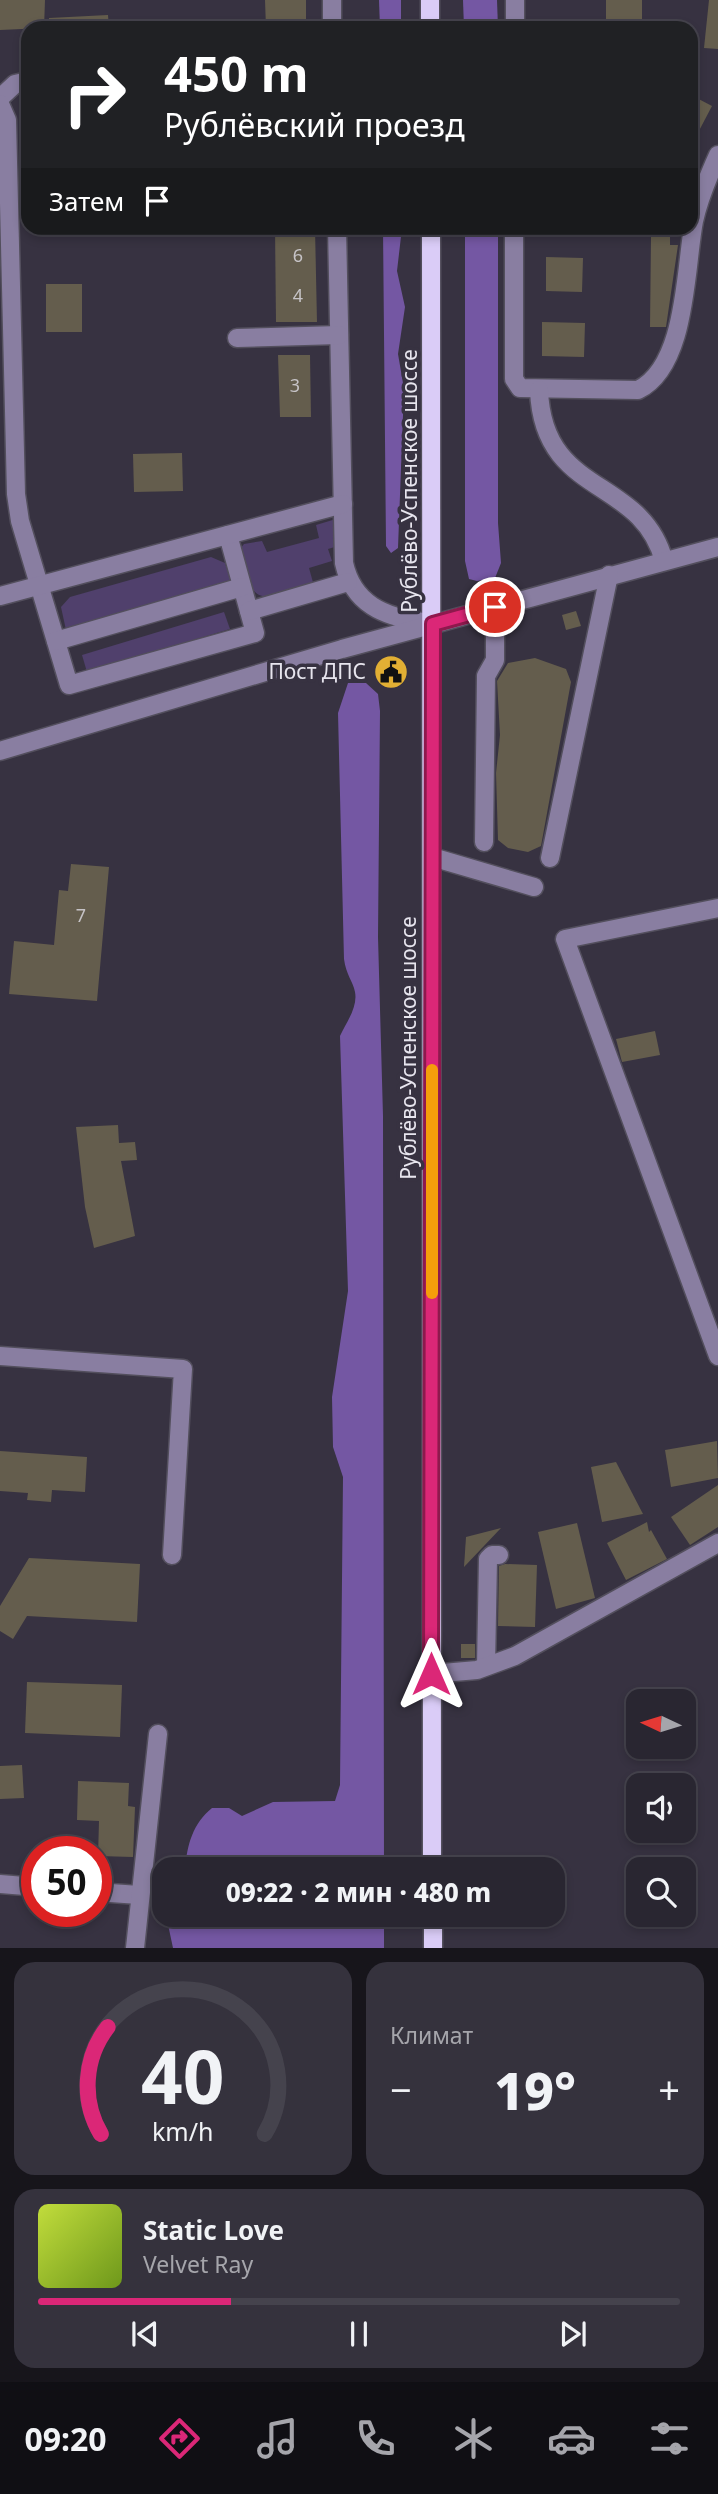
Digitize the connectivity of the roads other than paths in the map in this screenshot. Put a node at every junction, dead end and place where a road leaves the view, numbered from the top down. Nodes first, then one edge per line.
1 (332, 0) edge
2 (430, 0) edge
3 (515, 0) edge
4 (332, 21) edge
5 (430, 21) edge
6 (515, 21) edge
7 (21, 83) edge
8 (0, 98) edge
9 (0, 104) edge
10 (718, 155) edge
11 (698, 207) edge
12 (337, 235) edge
13 (431, 235) edge
14 (514, 235) edge
15 (694, 235) edge
16 (339, 335) junction
17 (237, 338) dead end
18 (6, 341) edge
19 (539, 390) junction
20 (342, 504) junction
21 (228, 535) junction
22 (718, 547) edge
23 (664, 561) junction
24 (609, 575) junction
25 (348, 582) junction
26 (39, 586) junction
27 (242, 587) junction
28 (0, 596) edge
29 (495, 607) junction
30 (249, 611) junction
31 (433, 624) junction
32 (56, 641) junction
33 (0, 751) edge
34 (484, 842) dead end
35 (432, 857) junction
36 (551, 858) dead end
37 (534, 887) dead end
38 (718, 908) edge
39 (0, 1356) edge
40 (718, 1356) edge
41 (718, 1543) edge
42 (172, 1555) dead end
43 (499, 1555) dead end
44 (486, 1666) junction
45 (431, 1674) junction
46 (158, 1734) dead end
47 (432, 1857) edge
48 (0, 1884) edge
49 (21, 1886) edge
50 (112, 1893) edge
51 (139, 1895) junction
52 (433, 1927) edge
53 (135, 1948) edge
54 (433, 1948) edge

1 - 4 street
2 - 5 main road
3 - 6 street
7 - 8 street
9 - 18 street
10 - 11 street
12 - 16 street
13 - 31 main road, Рублёво-Успенское шоссе
14 - 19 street
15 - 19 street
16 - 17 street
16 - 20 street
18 - 26 street
19 - 23 street
20 - 21 street
20 - 25 street
21 - 26 street
21 - 27 street
22 - 23 street
23 - 24 street
24 - 29 street
24 - 36 street
25 - 30 street
25 - 31 street
26 - 28 street
26 - 32 street
27 - 30 street
27 - 32 street
29 - 31 street
29 - 34 street
30 - 32 street
31 - 33 street
31 - 35 main road, Рублёво-Успенское шоссе
35 - 37 street
35 - 45 main road, Рублёво-Успенское шоссе
38 - 40 street
39 - 42 street
41 - 44 street
43 - 44 street
44 - 45 street
45 - 47 main road, Рублёво-Успенское шоссе
46 - 51 street
48 - 49 street
50 - 51 street
51 - 53 street
52 - 54 main road

